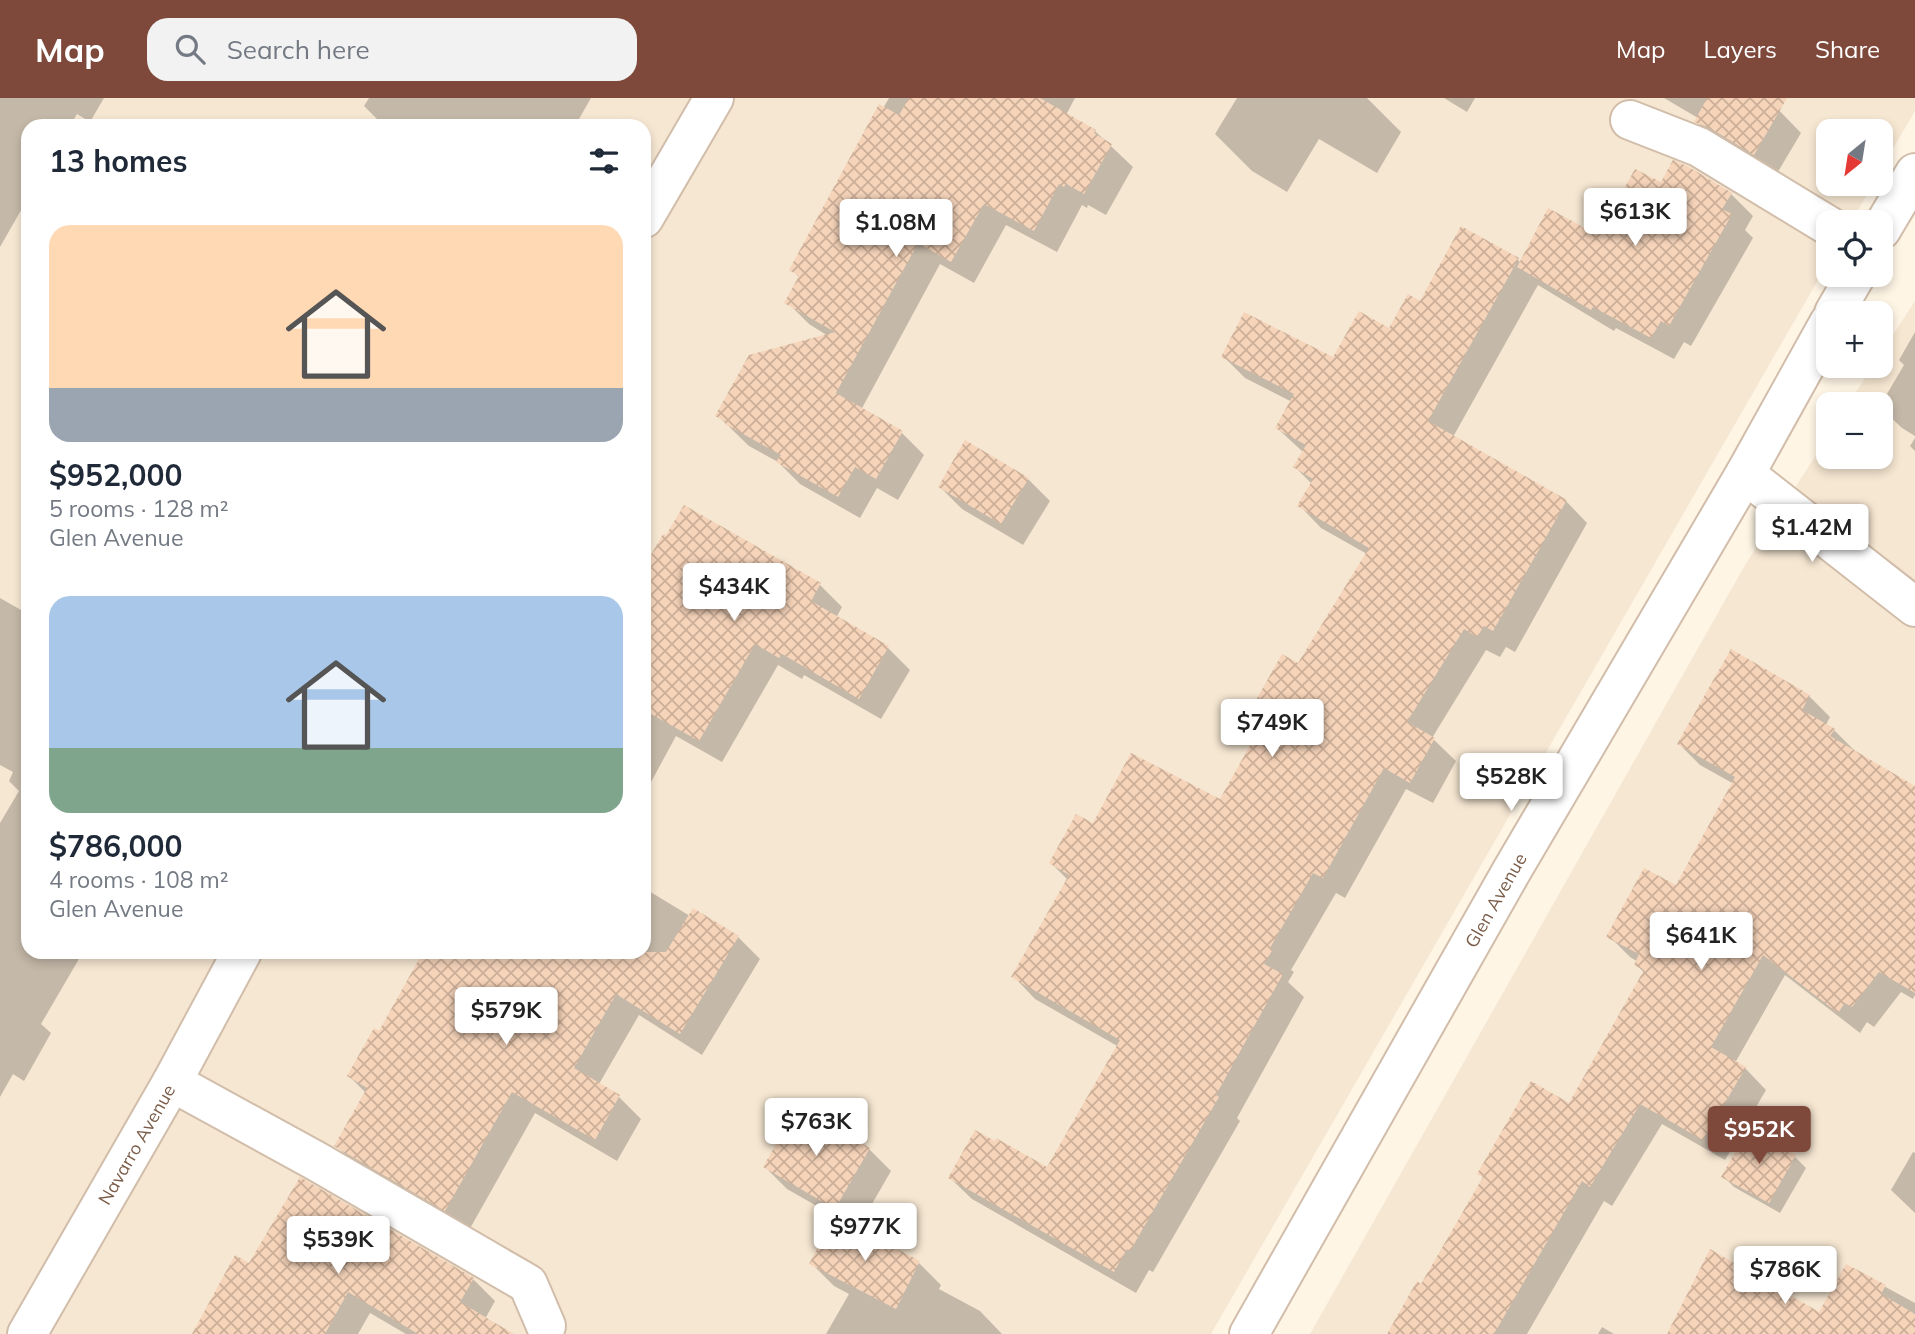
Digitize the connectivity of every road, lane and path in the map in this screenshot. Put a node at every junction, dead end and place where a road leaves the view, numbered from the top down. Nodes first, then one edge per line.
1 (714, 98) edge
2 (1630, 120) dead end
3 (1915, 173) edge
4 (651, 206) edge
5 (1893, 210) edge
6 (1816, 218) edge
7 (1816, 346) edge
8 (1745, 474) junction
9 (1915, 607) edge
10 (238, 959) edge
11 (172, 1082) junction
12 (546, 1326) dead end
13 (27, 1334) edge
14 (1249, 1334) edge

1 - 4 street
2 - 6 street
3 - 5 street
7 - 8 street, Glen Avenue
8 - 9 street
8 - 14 street, Glen Avenue
10 - 11 street, Navarro Avenue
11 - 12 street
11 - 13 street, Navarro Avenue

